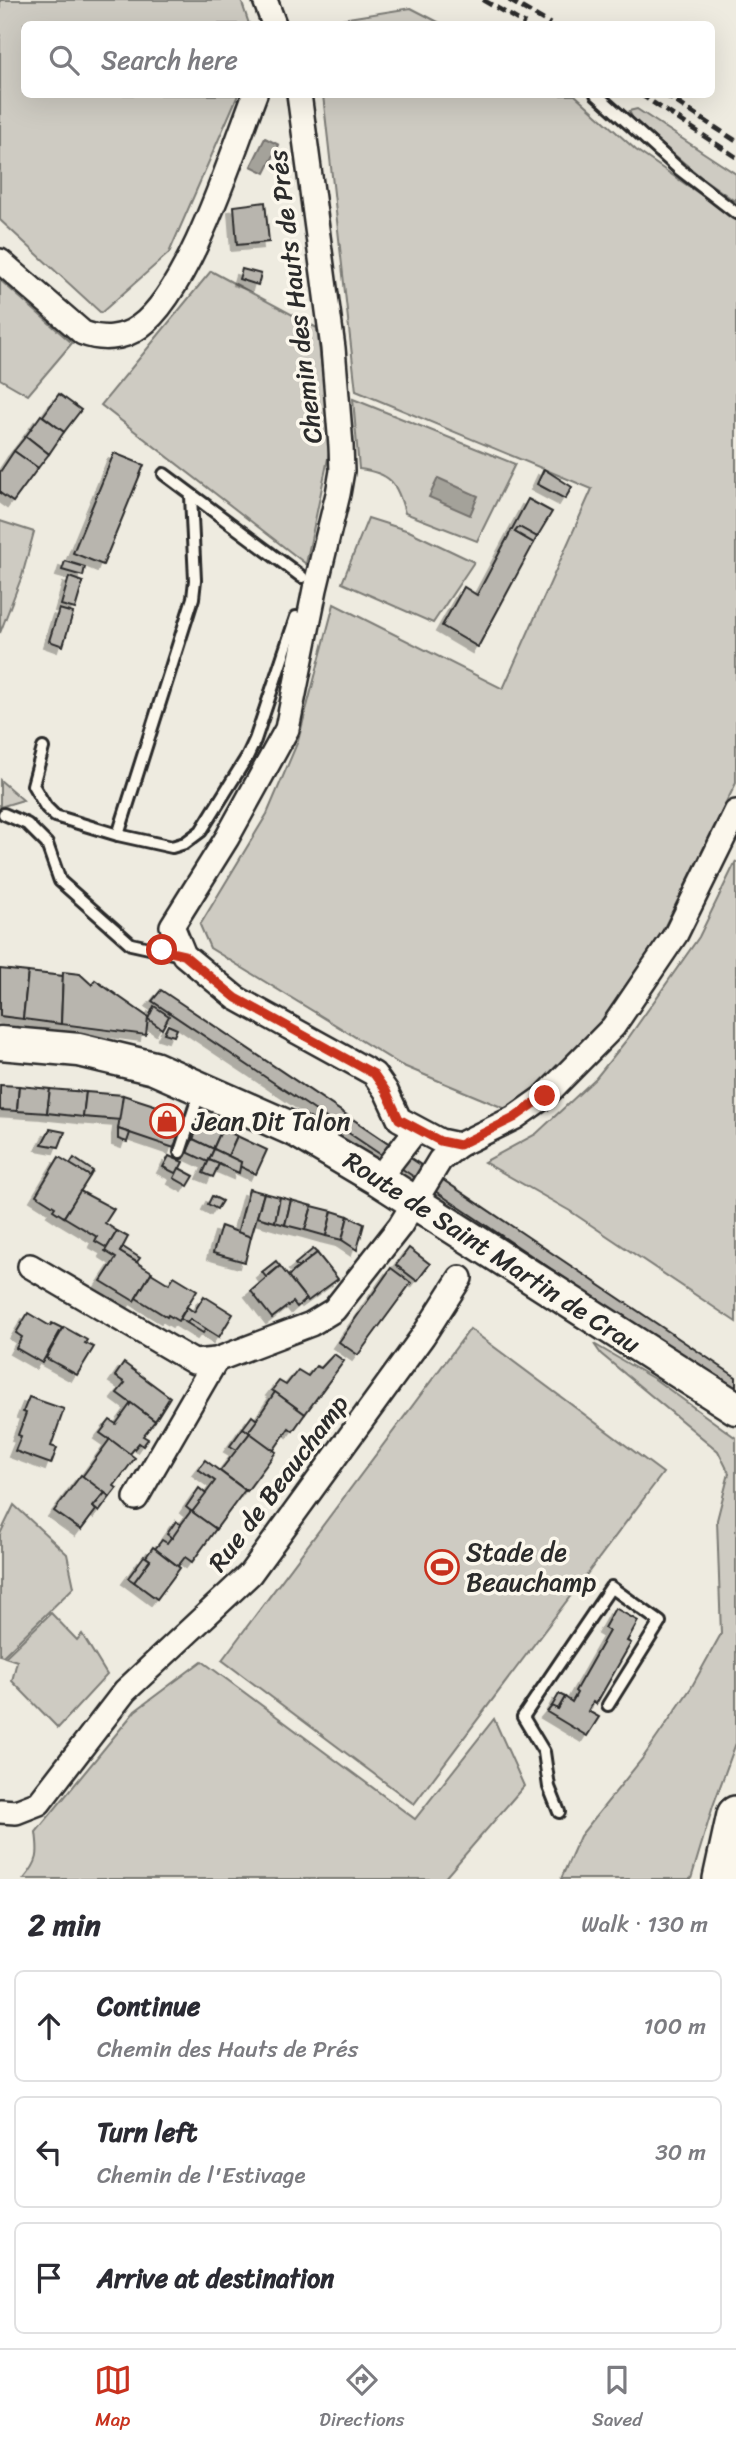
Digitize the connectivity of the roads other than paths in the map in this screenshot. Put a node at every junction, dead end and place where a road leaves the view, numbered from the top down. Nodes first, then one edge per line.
1 (265, 0) edge
2 (273, 21) edge
3 (253, 98) edge
4 (300, 98) edge
5 (600, 98) edge
6 (736, 213) edge
7 (0, 261) edge
8 (164, 474) dead end
9 (191, 496) junction
10 (309, 583) junction
11 (296, 617) dead end
12 (43, 748) dead end
13 (736, 812) edge
14 (4, 814) dead end
15 (118, 835) junction
16 (184, 955) junction
17 (0, 1043) edge
18 (201, 1088) junction
19 (416, 1130) junction
20 (459, 1145) junction
21 (180, 1152) dead end
22 (378, 1179) junction
23 (420, 1193) junction
24 (30, 1266) dead end
25 (460, 1278) dead end
26 (216, 1360) junction
27 (736, 1408) edge
28 (136, 1498) dead end
29 (608, 1705) dead end
30 (0, 1811) edge
31 (559, 1812) dead end
32 (736, 1815) edge
33 (736, 1852) edge
34 (722, 1879) edge

1 - 2 street
3 - 7 street
4 - 10 street, Chemin des Hauts de Prés
5 - 6 lane
8 - 9 lane
9 - 10 lane
9 - 15 lane
10 - 16 street, Chemin des Hauts de Prés
11 - 15 lane
12 - 15 lane
13 - 20 street
14 - 16 lane
16 - 19 street
17 - 18 main road, Route de Saint Martin de Crau
18 - 21 lane
18 - 22 main road, Route de Saint Martin de Crau
19 - 20 street
19 - 22 street
20 - 23 street
22 - 23 main road, Route de Saint Martin de Crau
23 - 26 street
23 - 27 main road, Route de Saint Martin de Crau
24 - 26 street
25 - 30 street, Rue de Beauchamp
26 - 28 street
29 - 31 lane
32 - 34 main road
33 - 34 main road

